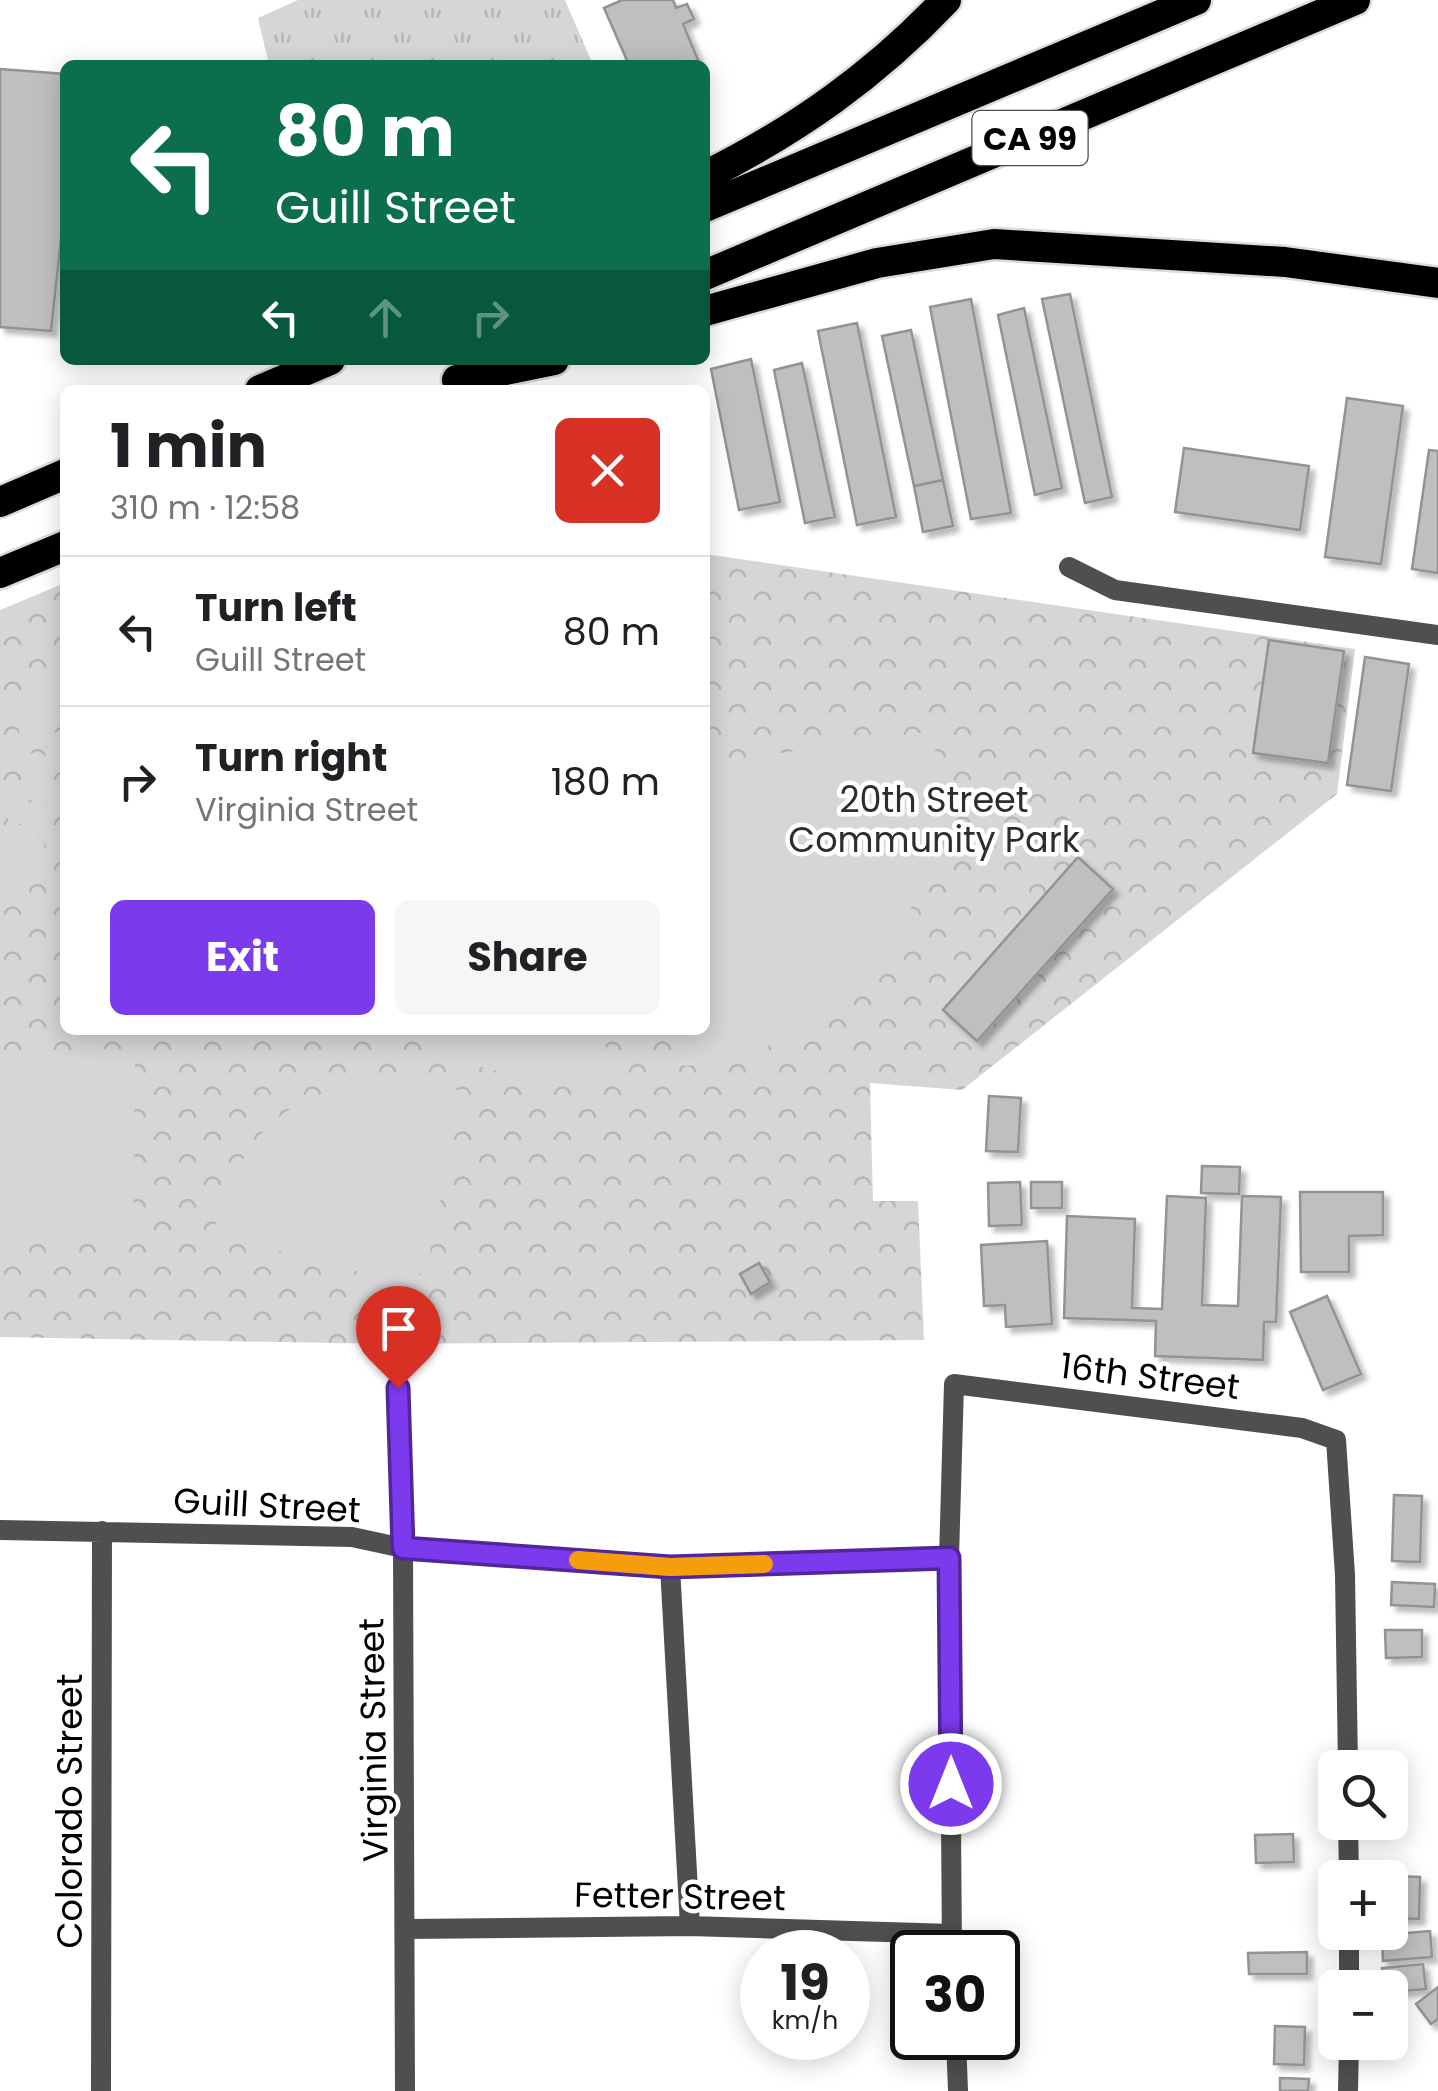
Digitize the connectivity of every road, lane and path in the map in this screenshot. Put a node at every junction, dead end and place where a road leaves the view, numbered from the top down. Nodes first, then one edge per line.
1 (946, 0) edge
2 (1196, 0) edge
3 (1355, 0) edge
4 (710, 173) edge
5 (710, 205) edge
6 (710, 273) edge
7 (1438, 283) edge
8 (710, 310) edge
9 (318, 365) edge
10 (493, 365) edge
11 (532, 365) edge
12 (272, 385) edge
13 (446, 385) edge
14 (60, 476) edge
15 (0, 502) edge
16 (60, 548) edge
17 (1069, 567) dead end
18 (0, 573) edge
19 (1438, 635) edge
20 (398, 1388) dead end
21 (0, 1530) edge
22 (102, 1530) junction
23 (403, 1548) junction
24 (949, 1558) junction
25 (670, 1567) junction
26 (1348, 1750) edge
27 (690, 1926) junction
28 (407, 1928) junction
29 (952, 1930) edge
30 (890, 1939) edge
31 (957, 2060) edge
32 (1348, 2060) edge
33 (100, 2091) edge
34 (405, 2091) edge
35 (958, 2091) edge
36 (1348, 2091) edge

1 - 4 highway
2 - 5 highway, CA 99
3 - 6 highway, CA 99
7 - 8 highway
9 - 12 highway
10 - 13 highway
11 - 13 highway
14 - 15 highway
16 - 18 highway
17 - 19 street
20 - 23 street, Virginia Street
21 - 22 street, Guill Street
22 - 23 street, Guill Street
22 - 33 street, Colorado Street
23 - 25 street, Guill Street
23 - 28 street, Virginia Street
24 - 25 street, Guill Street
24 - 26 street, 16th Street
24 - 29 street
25 - 27 street
27 - 28 street, Fetter Street
27 - 30 street, Fetter Street
28 - 34 street, Virginia Street
31 - 35 street
32 - 36 street

